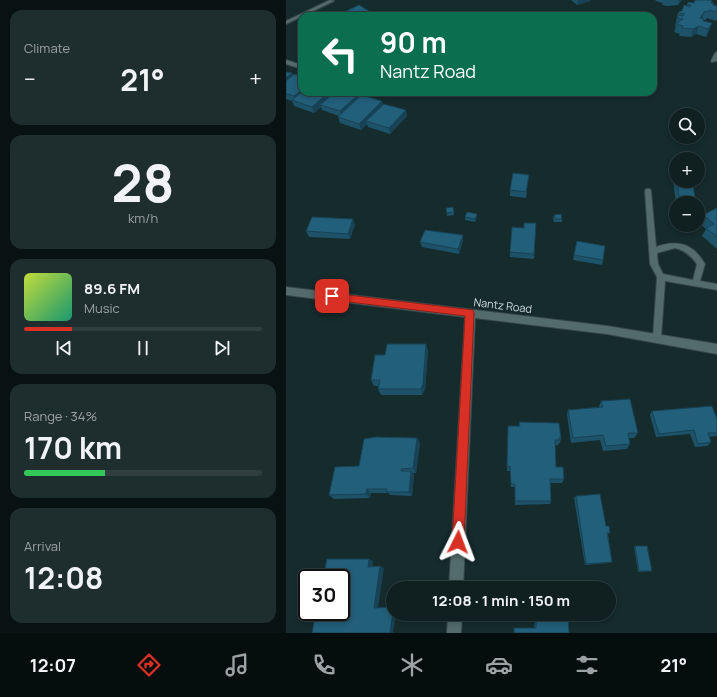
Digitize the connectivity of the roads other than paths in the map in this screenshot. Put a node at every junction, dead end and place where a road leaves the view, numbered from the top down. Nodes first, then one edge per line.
1 (332, 1) edge
2 (309, 12) edge
3 (298, 17) edge
4 (286, 23) edge
5 (286, 62) edge
6 (298, 66) edge
7 (648, 191) dead end
8 (654, 251) junction
9 (661, 277) junction
10 (696, 283) junction
11 (717, 286) edge
12 (286, 291) edge
13 (470, 313) junction
14 (657, 338) junction
15 (717, 349) edge
16 (456, 581) edge
17 (455, 621) edge
18 (454, 633) edge

1 - 2 lane
3 - 4 lane
5 - 6 street
7 - 8 lane
8 - 9 lane
8 - 10 lane
9 - 10 lane
9 - 14 lane
10 - 11 lane
12 - 13 street, Nantz Road
13 - 14 street, Nantz Road
13 - 16 street
14 - 15 street, Nantz Road
17 - 18 street

